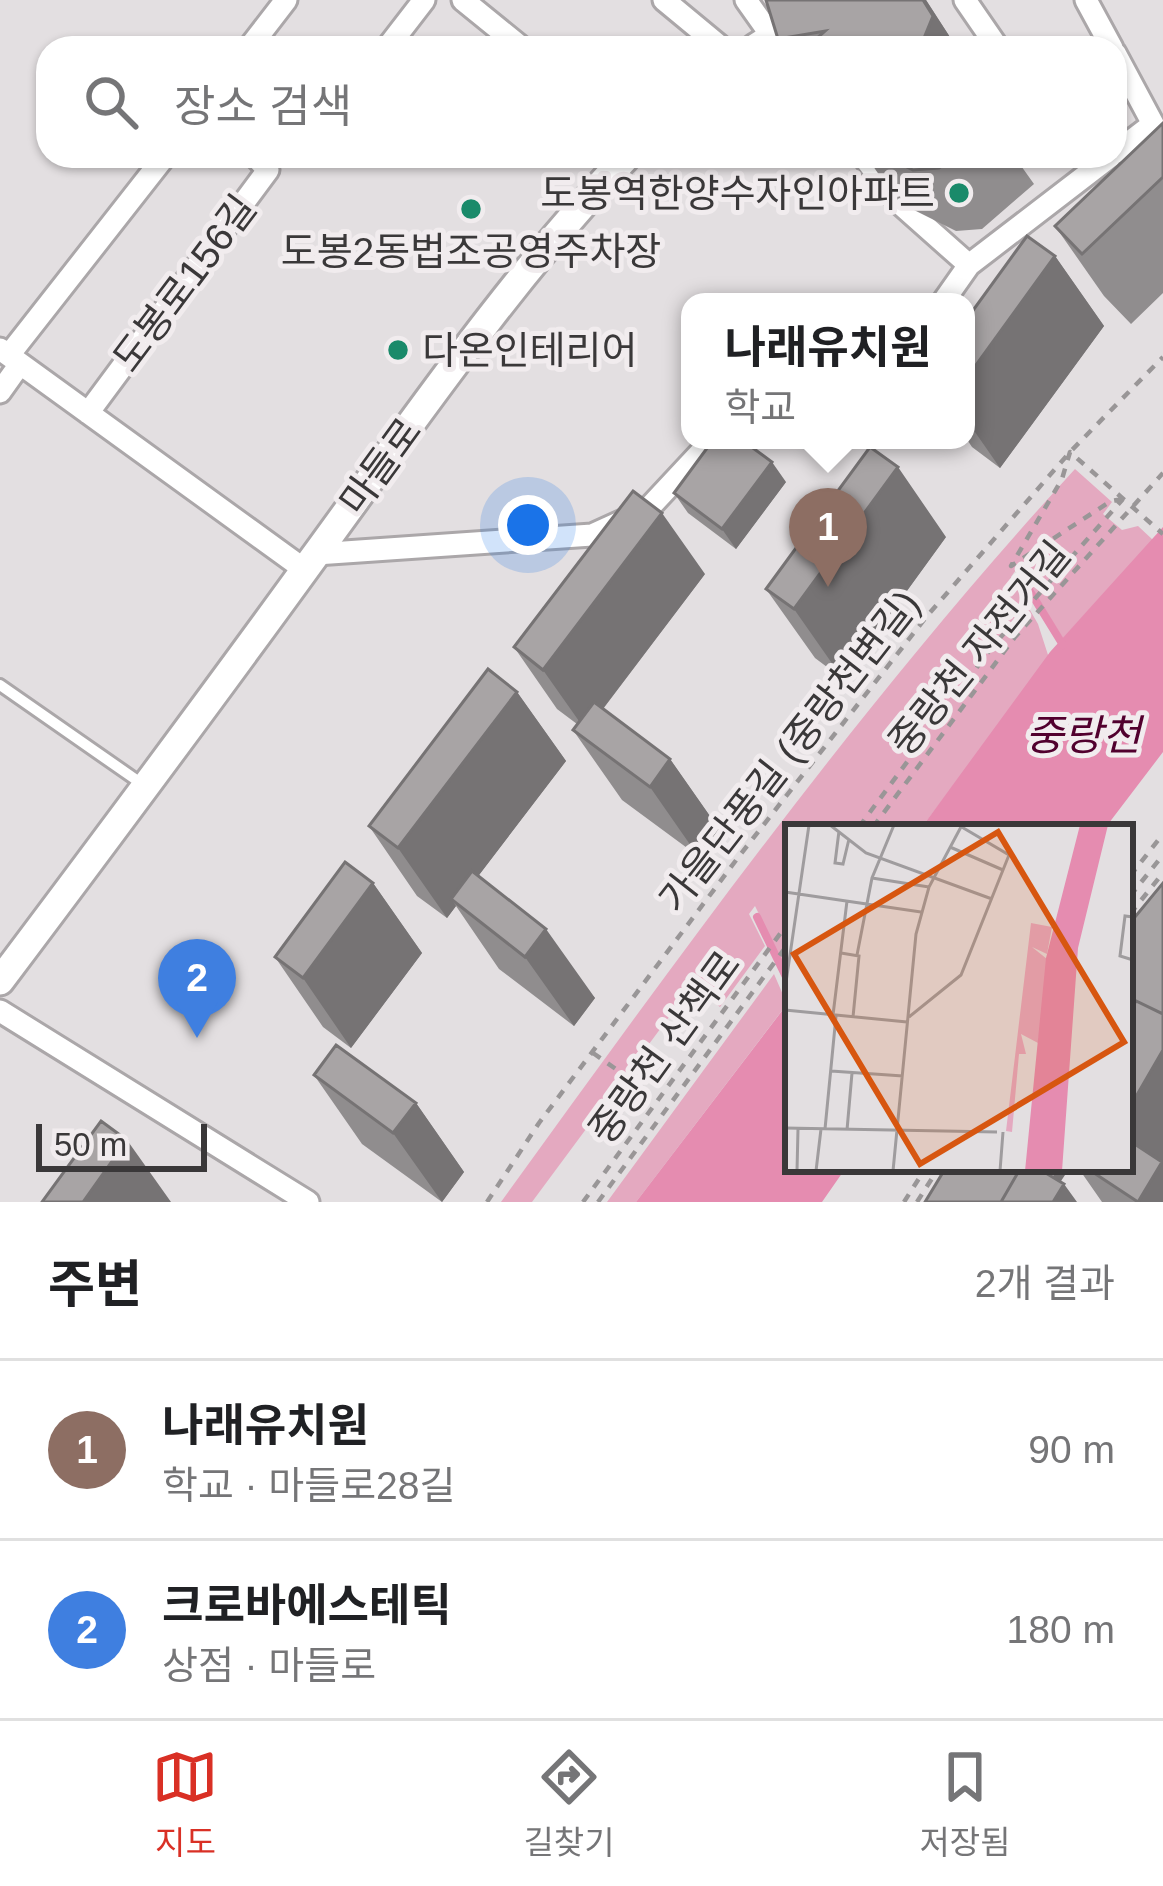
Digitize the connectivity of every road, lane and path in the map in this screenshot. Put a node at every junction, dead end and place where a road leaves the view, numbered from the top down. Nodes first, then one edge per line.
1 (286, 0) edge
2 (424, 0) edge
3 (463, 0) edge
4 (664, 0) edge
5 (746, 0) edge
6 (831, 0) edge
7 (965, 0) edge
8 (1086, 0) edge
9 (258, 36) edge
10 (396, 36) edge
11 (507, 36) edge
12 (708, 36) edge
13 (765, 36) edge
14 (780, 36) edge
15 (990, 36) edge
16 (1106, 36) edge
17 (1127, 68) edge
18 (1155, 105) edge
19 (1127, 144) edge
20 (156, 168) edge
21 (267, 168) edge
22 (616, 168) edge
23 (872, 168) edge
24 (1077, 168) edge
25 (969, 265) junction
26 (949, 293) edge
27 (10, 356) edge
28 (1163, 357) edge
29 (0, 392) edge
30 (88, 413) junction
31 (706, 449) edge
32 (1070, 452) junction
33 (1163, 473) edge
34 (1123, 499) junction
35 (1133, 508) junction
36 (1160, 532) edge
37 (311, 562) junction
38 (0, 685) edge
39 (146, 788) junction
40 (861, 824) edge
41 (875, 824) edge
42 (1163, 834) edge
43 (1163, 855) edge
44 (1133, 873) edge
45 (1163, 873) edge
46 (1133, 892) edge
47 (1133, 910) edge
48 (1143, 913) edge
49 (1134, 923) edge
50 (785, 927) edge
51 (785, 948) edge
52 (0, 980) edge
53 (0, 1011) edge
54 (593, 1053) junction
55 (622, 1074) dead end
56 (923, 1172) edge
57 (936, 1172) edge
58 (308, 1202) edge
59 (487, 1202) edge
60 (583, 1202) edge
61 (598, 1202) edge
62 (904, 1202) edge
63 (917, 1202) edge

1 - 9 street
2 - 10 street
3 - 11 street
4 - 12 street
5 - 13 street
6 - 14 street
7 - 15 street
8 - 16 street
17 - 18 street
18 - 19 street
20 - 27 street
21 - 30 street, 도봉로156길
22 - 37 street, 마들로
23 - 25 street
24 - 25 street
25 - 26 street
27 - 29 street
27 - 30 street, 도봉로156길
28 - 32 path, 가을단풍길 (중랑천변길)
30 - 37 street, 도봉로156길
31 - 37 street
32 - 34 path
32 - 34 path
32 - 54 path, 가을단풍길 (중랑천변길)
33 - 35 path, 중랑천 자전거길
34 - 35 path
34 - 40 path
35 - 36 path
35 - 41 path, 중랑천 자전거길
37 - 39 street, 마들로
38 - 39 lane
39 - 52 street, 마들로
42 - 44 path
43 - 46 path
45 - 47 path
48 - 49 path
50 - 60 path, 중랑천 산책로
51 - 61 path
53 - 58 street
54 - 55 path
54 - 59 path, 가을단풍길 (중랑천변길)
56 - 62 path
57 - 63 path

